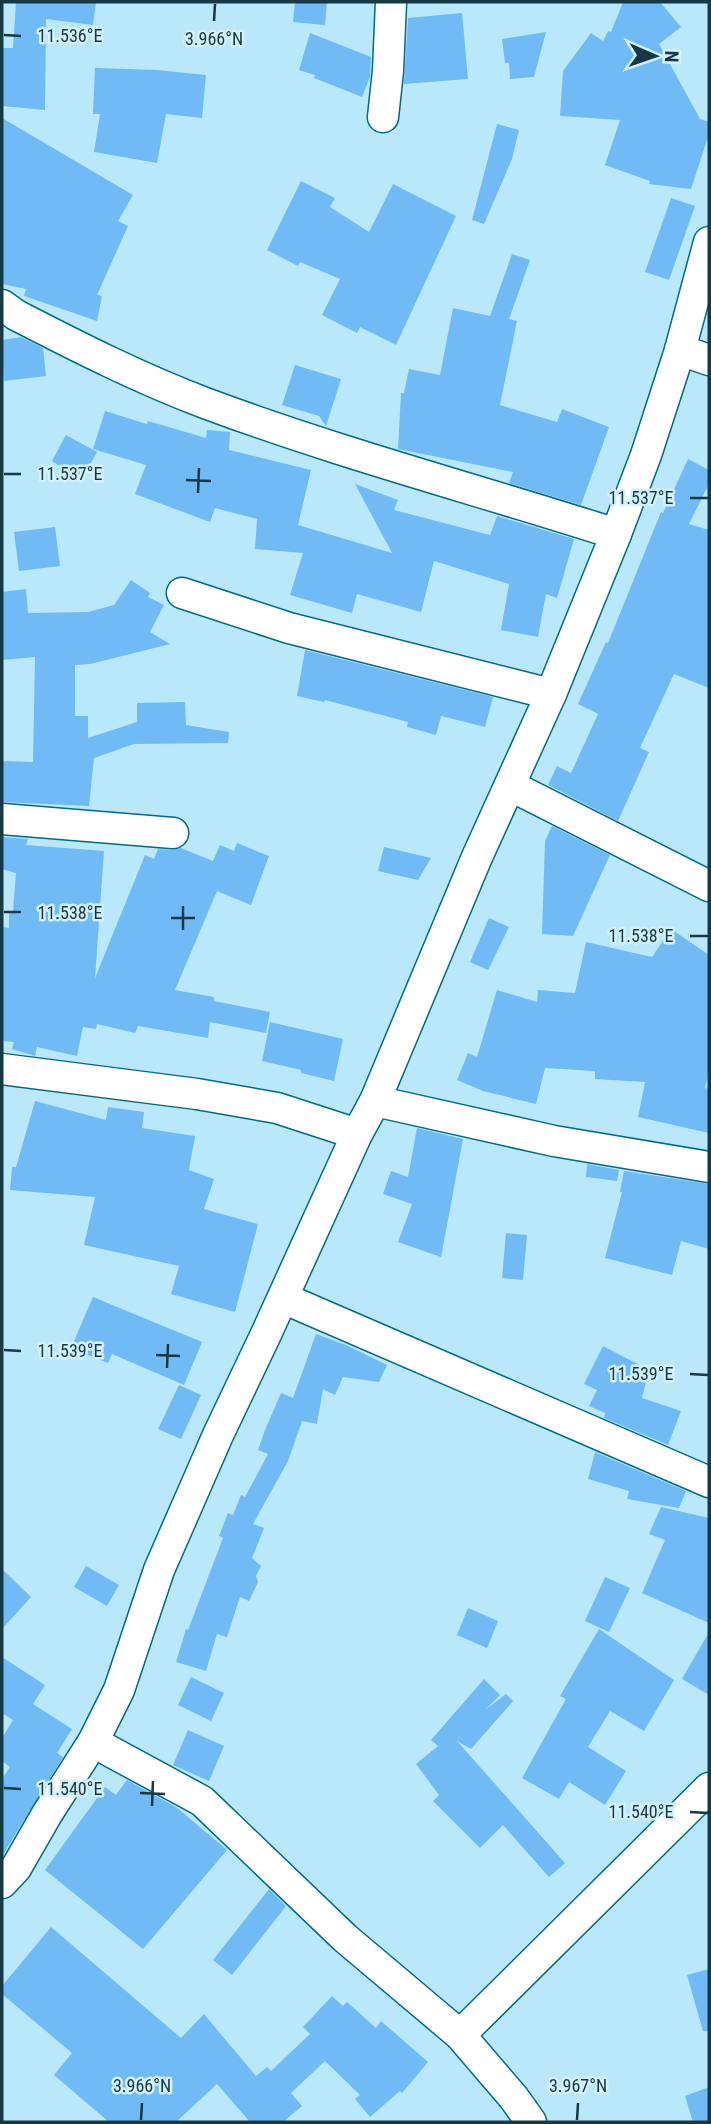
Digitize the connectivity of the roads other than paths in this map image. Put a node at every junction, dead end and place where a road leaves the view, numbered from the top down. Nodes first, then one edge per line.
1 (391, 2) edge
2 (383, 117) dead end
3 (709, 242) edge
4 (2, 305) edge
5 (680, 350) junction
6 (709, 360) edge
7 (616, 534) junction
8 (182, 593) dead end
9 (551, 694) junction
10 (510, 786) junction
11 (2, 819) edge
12 (173, 833) dead end
13 (709, 886) edge
14 (2, 1069) edge
15 (375, 1101) junction
16 (357, 1134) junction
17 (709, 1167) edge
18 (283, 1298) junction
19 (709, 1482) edge
20 (93, 1742) junction
21 (709, 1788) edge
22 (2, 1883) edge
23 (460, 2035) junction
24 (531, 2122) edge

1 - 2 street
3 - 5 street
4 - 7 street
5 - 6 street
5 - 7 street
7 - 9 street
8 - 9 street
9 - 10 street
10 - 13 street
10 - 15 street
11 - 12 street
14 - 16 street
15 - 16 street
15 - 17 street
16 - 18 street
18 - 19 street
18 - 20 street
20 - 22 street
20 - 23 street
21 - 23 street
23 - 24 street

